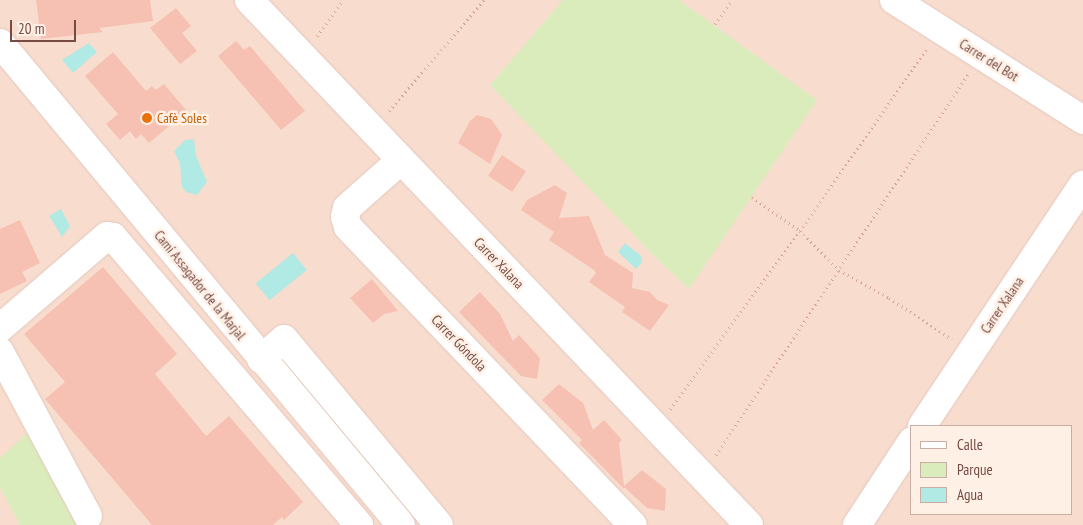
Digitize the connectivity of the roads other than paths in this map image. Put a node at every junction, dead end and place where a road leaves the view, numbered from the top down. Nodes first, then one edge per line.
1 (249, 0) edge
2 (894, 0) edge
3 (0, 43) edge
4 (1083, 120) edge
5 (401, 160) junction
6 (1083, 185) edge
7 (0, 328) edge
8 (0, 352) edge
9 (261, 359) junction
10 (923, 425) edge
11 (910, 444) edge
12 (88, 516) dead end
13 (359, 525) edge
14 (401, 525) edge
15 (439, 525) edge
16 (633, 525) edge
17 (749, 525) edge
18 (856, 525) edge

1 - 5 street, Carrer Xalana
2 - 4 street, Carrer del Bot
3 - 9 street, Camí Assagador de la Marjal
5 - 16 street, Carrer Góndola
5 - 17 street, Carrer Xalana
6 - 10 street, Carrer Xalana
7 - 13 street
8 - 12 street
9 - 14 street, Camí Assagador de la Marjal
9 - 15 street
11 - 18 street

